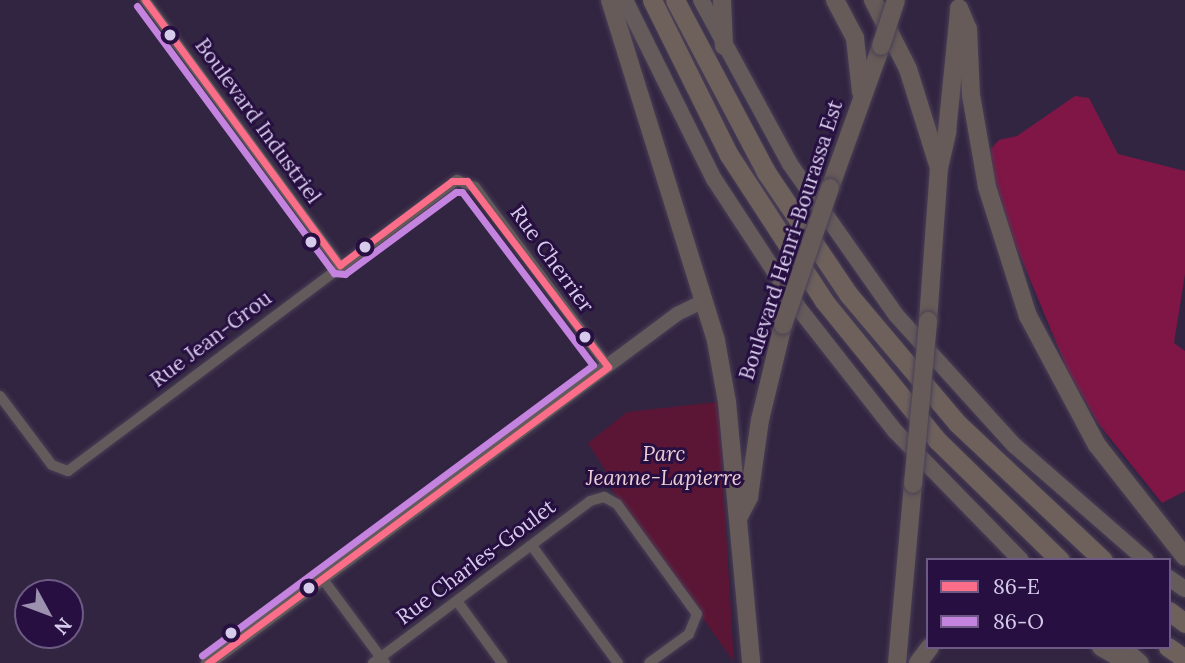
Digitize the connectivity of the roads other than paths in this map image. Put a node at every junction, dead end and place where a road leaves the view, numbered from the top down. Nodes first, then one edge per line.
1 (145, 0) edge
2 (610, 0) edge
3 (625, 0) edge
4 (652, 0) edge
5 (675, 0) edge
6 (701, 0) edge
7 (722, 0) edge
8 (835, 0) edge
9 (873, 0) edge
10 (896, 0) edge
11 (960, 4) edge
12 (724, 46) junction
13 (861, 94) junction
14 (939, 168) junction
15 (462, 180) joint
16 (340, 265) junction
17 (704, 301) junction
18 (608, 367) junction
19 (0, 396) edge
20 (738, 518) junction
21 (531, 546) junction
22 (1185, 556) edge
23 (1019, 558) edge
24 (1058, 558) edge
25 (1101, 558) edge
26 (1144, 558) edge
27 (322, 578) junction
28 (457, 601) junction
29 (1104, 649) edge
30 (1125, 649) edge
31 (380, 661) edge
32 (749, 661) edge
33 (208, 663) edge
34 (502, 663) edge
35 (618, 663) edge
36 (649, 663) edge
37 (897, 663) edge
38 (1129, 663) edge
39 (1141, 663) edge

1 - 16 street, Boulevard Industriel
2 - 17 main road
3 - 23 main road
4 - 24 highway
5 - 25 highway
6 - 12 main road
7 - 12 main road
8 - 13 main road
9 - 14 main road
10 - 13 main road, Boulevard Henri-Bourassa Est, bridge
11 - 14 main road
11 - 22 main road
12 - 26 main road
13 - 20 main road, Boulevard Henri-Bourassa Est, bridge
14 - 37 main road, bridge
15 - 16 street, Rue Jean-Grou
15 - 18 street, Rue Cherrier
16 - 19 street, Rue Jean-Grou
17 - 18 street
17 - 20 main road
18 - 27 street
20 - 32 main road, Boulevard Henri-Bourassa Est
21 - 28 street, Rue Charles-Goulet
21 - 35 street
21 - 36 street, Rue Charles-Goulet
27 - 31 street
27 - 33 street
28 - 31 street, Rue Charles-Goulet
28 - 34 street
29 - 38 main road
30 - 39 main road

